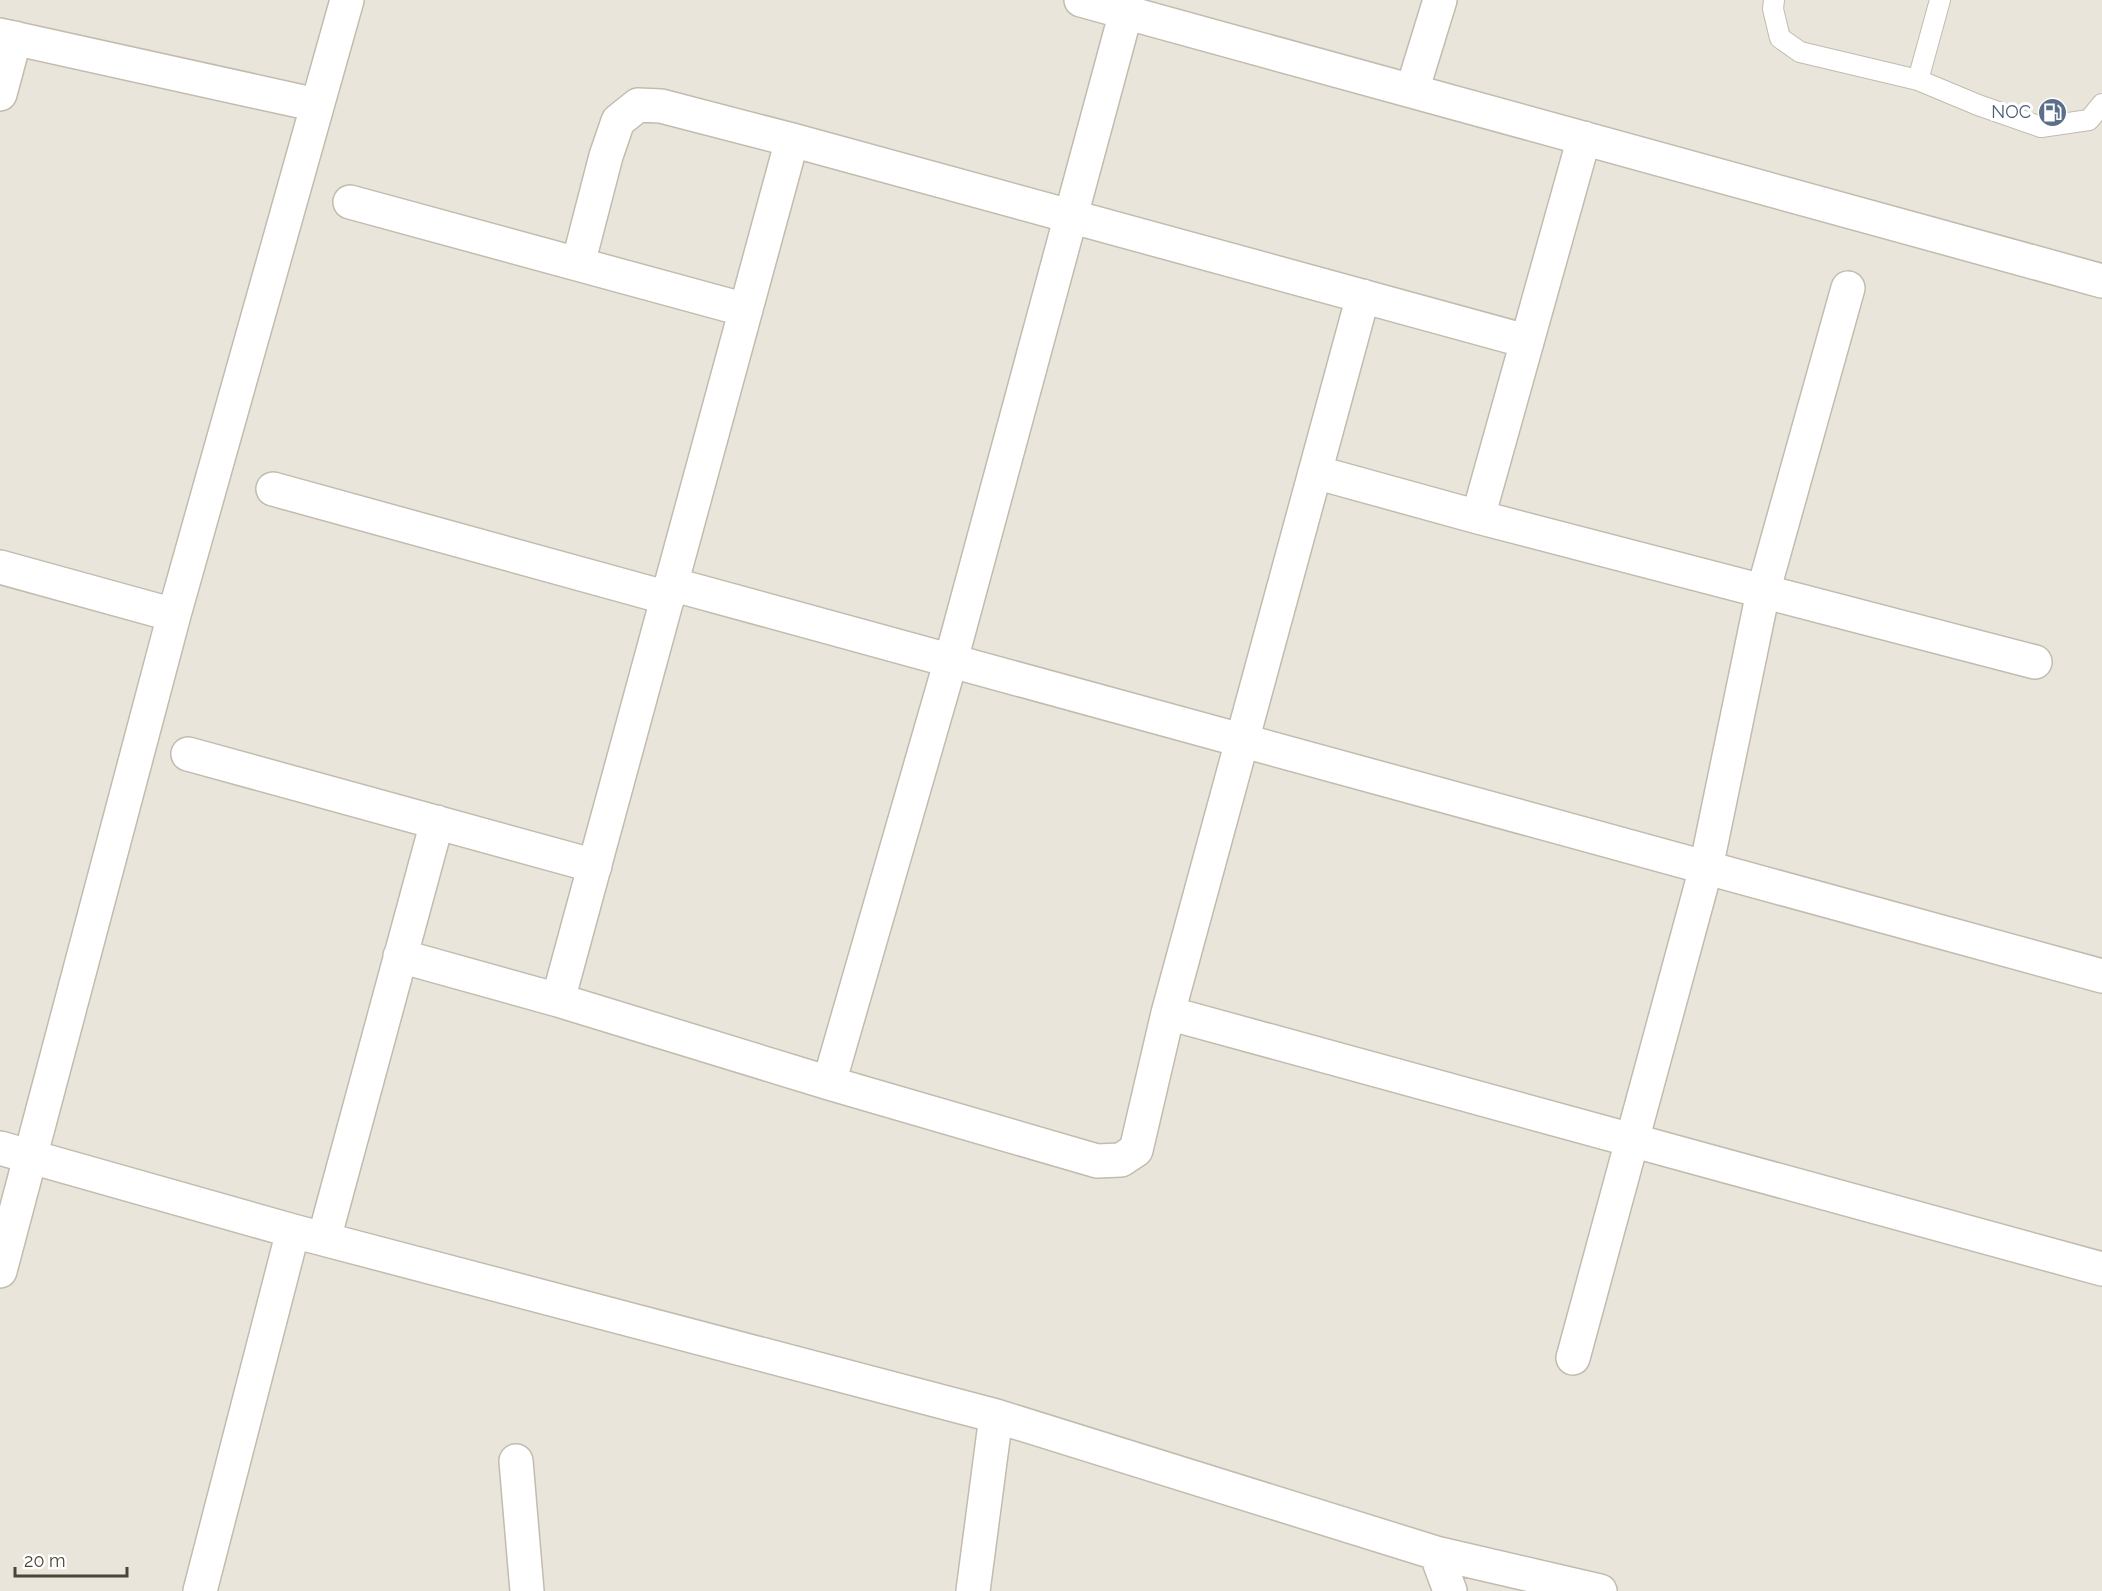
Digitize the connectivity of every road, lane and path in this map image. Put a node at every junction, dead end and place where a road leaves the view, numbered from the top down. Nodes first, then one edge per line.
1 (347, 0) edge
2 (1081, 0) edge
3 (1440, 0) edge
4 (1774, 0) edge
5 (1940, 0) edge
6 (1126, 12) junction
7 (8, 37) edge
8 (1918, 80) junction
9 (1412, 91) junction
10 (0, 94) edge
11 (2102, 104) edge
12 (316, 105) junction
13 (1584, 138) junction
14 (792, 140) junction
15 (350, 202) dead end
16 (1071, 216) junction
17 (578, 264) junction
18 (2102, 281) edge
19 (1848, 288) dead end
20 (1363, 296) junction
21 (746, 310) junction
22 (1526, 341) junction
23 (1315, 472) junction
24 (273, 489) dead end
25 (1478, 517) junction
26 (0, 567) edge
27 (669, 591) junction
28 (1763, 592) junction
29 (174, 615) junction
30 (951, 660) junction
31 (2035, 662) dead end
32 (1242, 740) junction
33 (188, 754) dead end
34 (437, 822) junction
35 (595, 866) junction
36 (1706, 868) junction
37 (400, 956) junction
38 (2102, 976) edge
39 (558, 1000) junction
40 (1168, 1013) junction
41 (829, 1083) junction
42 (1632, 1140) junction
43 (15, 1152) edge
44 (292, 1231) junction
45 (324, 1239) junction
46 (2102, 1269) edge
47 (0, 1271) edge
48 (1573, 1358) dead end
49 (996, 1416) junction
50 (516, 1461) dead end
51 (1436, 1553) junction
52 (200, 1591) edge
53 (527, 1591) edge
54 (973, 1591) edge
55 (1450, 1591) edge
56 (1600, 1591) edge

1 - 12 street
2 - 6 street
3 - 9 street
4 - 8 lane
5 - 8 lane
6 - 9 street
6 - 16 street
7 - 10 street
7 - 12 street
8 - 11 lane
9 - 13 street
12 - 29 street
13 - 18 street
13 - 22 street
14 - 16 street
14 - 17 street
14 - 21 street
15 - 17 street
16 - 20 street
16 - 30 street
17 - 21 street
19 - 28 street
20 - 22 street
20 - 23 street
21 - 27 street
22 - 25 street
23 - 25 street
23 - 32 street
24 - 27 street
25 - 28 street
26 - 29 street
27 - 30 street
27 - 35 street
28 - 31 street
28 - 36 street
29 - 43 street
30 - 32 street
30 - 41 street
32 - 36 street
32 - 40 street
33 - 34 street
34 - 35 street
34 - 37 street
35 - 39 street
36 - 38 street
36 - 42 street
37 - 39 street
37 - 45 street
39 - 41 street
40 - 41 street
40 - 42 street
42 - 46 street
42 - 48 street
43 - 44 street
43 - 47 street
44 - 45 street
44 - 52 street
45 - 49 street
49 - 51 street
49 - 54 street
50 - 53 street
51 - 55 street
51 - 56 street

